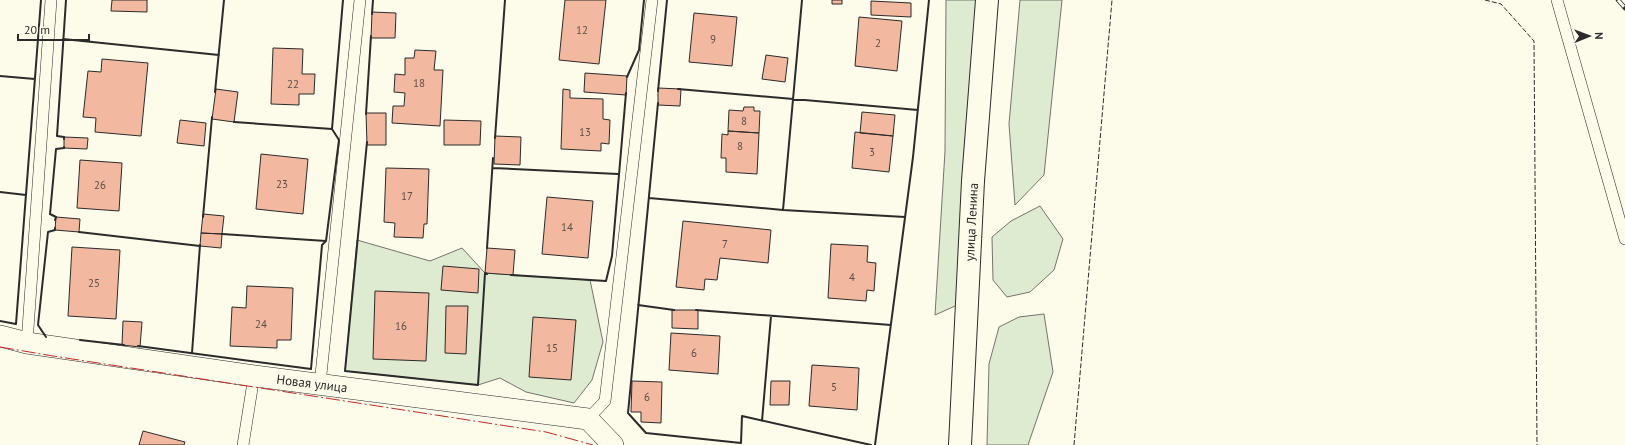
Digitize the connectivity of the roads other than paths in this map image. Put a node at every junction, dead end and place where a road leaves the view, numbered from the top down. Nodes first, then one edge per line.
1 (52, 0) edge
2 (360, 0) edge
3 (652, 0) edge
4 (987, 0) edge
5 (1557, 0) edge
6 (1625, 239) edge
7 (0, 336) edge
8 (27, 343) junction
9 (254, 376) junction
10 (320, 384) junction
11 (588, 419) junction
12 (607, 443) edge
13 (243, 445) edge
14 (960, 445) edge

1 - 8 lane
2 - 10 lane
3 - 11 lane
4 - 14 main road, улица Ленина
5 - 6 lane
7 - 8 street, Новая улица
8 - 9 street, Новая улица
9 - 10 street, Новая улица
9 - 13 lane
10 - 11 street, Новая улица
11 - 12 street

